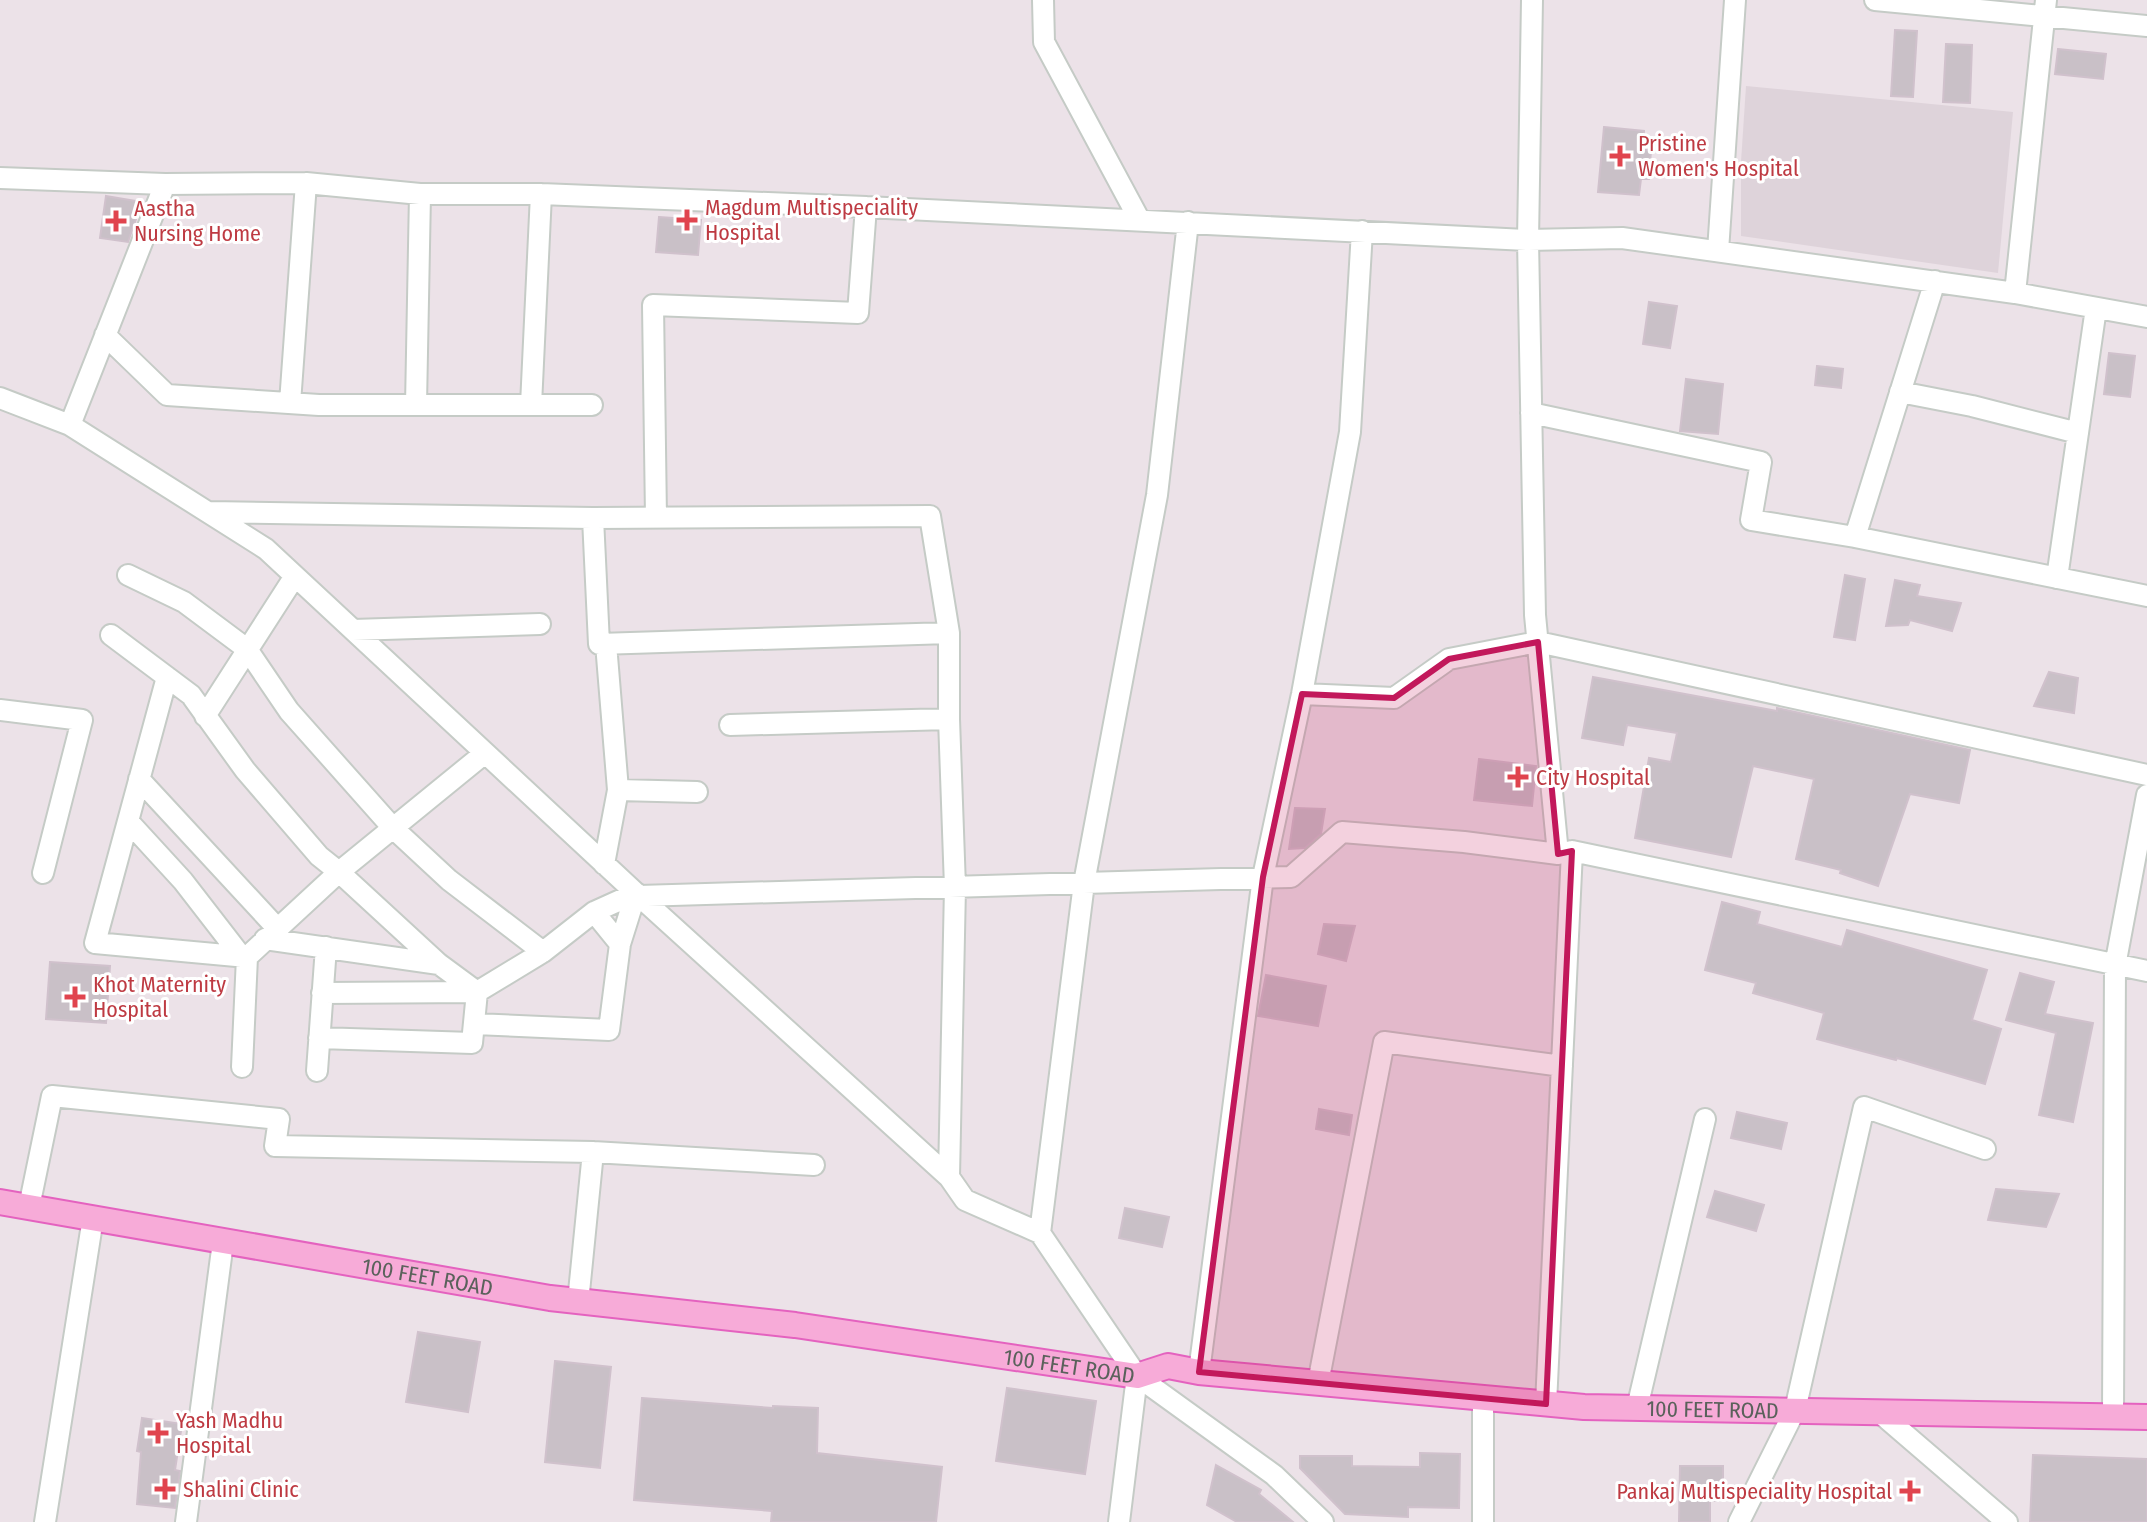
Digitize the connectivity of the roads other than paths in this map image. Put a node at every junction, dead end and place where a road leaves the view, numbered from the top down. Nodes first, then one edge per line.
1 (1043, 0) edge
2 (1532, 0) edge
3 (1735, 0) edge
4 (1875, 0) edge
5 (2045, 8) edge
6 (2147, 26) edge
7 (0, 178) edge
8 (306, 183) junction
9 (165, 184) junction
10 (420, 194) junction
11 (541, 194) junction
12 (866, 207) junction
13 (1139, 219) junction
14 (1188, 222) junction
15 (1362, 231) junction
16 (1528, 240) junction
17 (1718, 251) junction
18 (1935, 281) junction
19 (2015, 293) junction
20 (2096, 308) junction
21 (2147, 317) edge
22 (105, 335) junction
23 (1900, 392) junction
24 (0, 398) edge
25 (290, 403) junction
26 (416, 405) junction
27 (531, 405) junction
28 (592, 405) dead end
29 (1531, 413) junction
30 (70, 425) junction
31 (2078, 433) junction
32 (209, 512) junction
33 (656, 517) junction
34 (593, 518) junction
35 (1855, 537) junction
36 (128, 575) dead end
37 (295, 576) junction
38 (2057, 578) junction
39 (2147, 596) edge
40 (540, 624) dead end
41 (353, 630) junction
42 (949, 633) junction
43 (111, 635) dead end
44 (1538, 642) junction
45 (606, 644) junction
46 (247, 649) junction
47 (167, 677) junction
48 (1302, 694) junction
49 (0, 710) edge
50 (205, 716) junction
51 (949, 719) junction
52 (730, 725) dead end
53 (485, 753) junction
54 (2147, 775) edge
55 (139, 779) junction
56 (618, 790) junction
57 (697, 792) dead end
58 (2147, 795) edge
59 (128, 821) junction
60 (393, 828) junction
61 (1565, 852) junction
62 (604, 864) junction
63 (339, 872) junction
64 (43, 873) dead end
65 (1263, 877) junction
66 (1084, 883) junction
67 (955, 887) junction
68 (637, 895) junction
69 (594, 912) junction
70 (270, 933) junction
71 (620, 944) junction
72 (326, 947) junction
73 (543, 952) junction
74 (244, 957) junction
75 (439, 964) junction
76 (2115, 966) junction
77 (2147, 971) edge
78 (477, 992) junction
79 (322, 993) junction
80 (475, 1024) junction
81 (319, 1038) junction
82 (1562, 1066) junction
83 (242, 1067) dead end
84 (317, 1071) dead end
85 (1705, 1119) dead end
86 (1985, 1149) dead end
87 (593, 1152) junction
88 (814, 1165) dead end
89 (949, 1177) junction
90 (0, 1202) edge
91 (29, 1207) junction
92 (93, 1218) junction
93 (1040, 1233) junction
94 (223, 1242) junction
95 (578, 1302) junction
96 (1199, 1372) junction
97 (1137, 1376) junction
98 (1318, 1383) junction
99 (1483, 1398) junction
100 (1546, 1404) junction
101 (1637, 1408) junction
102 (1795, 1410) junction
103 (1879, 1412) junction
104 (2113, 1415) junction
105 (2147, 1417) edge
106 (45, 1522) edge
107 (186, 1522) edge
108 (1119, 1522) edge
109 (1323, 1522) edge
110 (1483, 1522) edge
111 (1739, 1522) edge
112 (2007, 1522) edge

1 - 13 street
2 - 16 street
3 - 17 street
4 - 5 street
5 - 6 street
5 - 19 street
7 - 9 street
8 - 9 street
8 - 10 street
8 - 25 street
9 - 22 street
10 - 11 street
10 - 26 street
11 - 12 street
11 - 27 street
12 - 13 street
12 - 33 street
13 - 14 street
14 - 15 street
14 - 66 street
15 - 16 street
15 - 48 street
16 - 17 street
16 - 29 street
17 - 18 street
18 - 19 street
18 - 23 street
19 - 20 street
20 - 21 street
20 - 31 street
22 - 25 street
22 - 30 street
23 - 31 street
23 - 35 street
24 - 30 street
25 - 26 street
26 - 27 street
27 - 28 street
29 - 35 street
29 - 44 street
30 - 32 street
31 - 38 street
32 - 34 street
32 - 37 street
33 - 34 street
33 - 42 street
34 - 45 street
35 - 38 street
36 - 46 street
37 - 41 street
37 - 46 street
38 - 39 street
40 - 41 street
41 - 53 street
42 - 45 street
42 - 51 street
43 - 47 street
44 - 48 street
44 - 54 street
44 - 61 street
45 - 56 street
46 - 50 street
46 - 60 street
47 - 50 street
47 - 55 street
48 - 65 street
49 - 64 street
50 - 63 street
51 - 52 street
51 - 67 street
53 - 60 street
53 - 62 street
55 - 59 street
55 - 70 street
56 - 57 street
56 - 62 street
58 - 76 street
59 - 74 street
59 - 74 street
60 - 63 street
60 - 73 street
61 - 65 street
61 - 76 street
61 - 82 street
62 - 68 street
63 - 70 street
63 - 75 street
65 - 66 street
65 - 96 street
66 - 67 street
66 - 93 street
67 - 68 street
67 - 89 street
68 - 69 street
68 - 71 street
68 - 89 street
69 - 71 street
69 - 73 street
70 - 72 street
70 - 74 street
71 - 80 street
72 - 75 street
72 - 79 street
73 - 78 street
74 - 83 street
75 - 78 street
76 - 77 street
76 - 104 street
78 - 79 street
78 - 80 street
79 - 81 street
80 - 81 street
81 - 84 street
82 - 98 street
82 - 100 street
85 - 101 street
86 - 102 street
87 - 88 street
87 - 91 street
87 - 95 street
89 - 93 street
90 - 91 main road, 100 FEET ROAD
91 - 92 main road, 100 FEET ROAD
92 - 94 main road, 100 FEET ROAD
92 - 106 street
93 - 97 street
94 - 95 main road, 100 FEET ROAD
94 - 107 street
95 - 97 main road, 100 FEET ROAD
96 - 97 main road, 100 FEET ROAD
96 - 98 main road, 100 FEET ROAD
97 - 108 street
97 - 109 street
98 - 99 main road, 100 FEET ROAD
99 - 100 main road, 100 FEET ROAD
99 - 110 street
100 - 101 main road, 100 FEET ROAD
101 - 102 main road, 100 FEET ROAD
102 - 103 main road, 100 FEET ROAD
102 - 111 street
103 - 104 main road, 100 FEET ROAD
103 - 112 street
104 - 105 main road, 100 FEET ROAD

